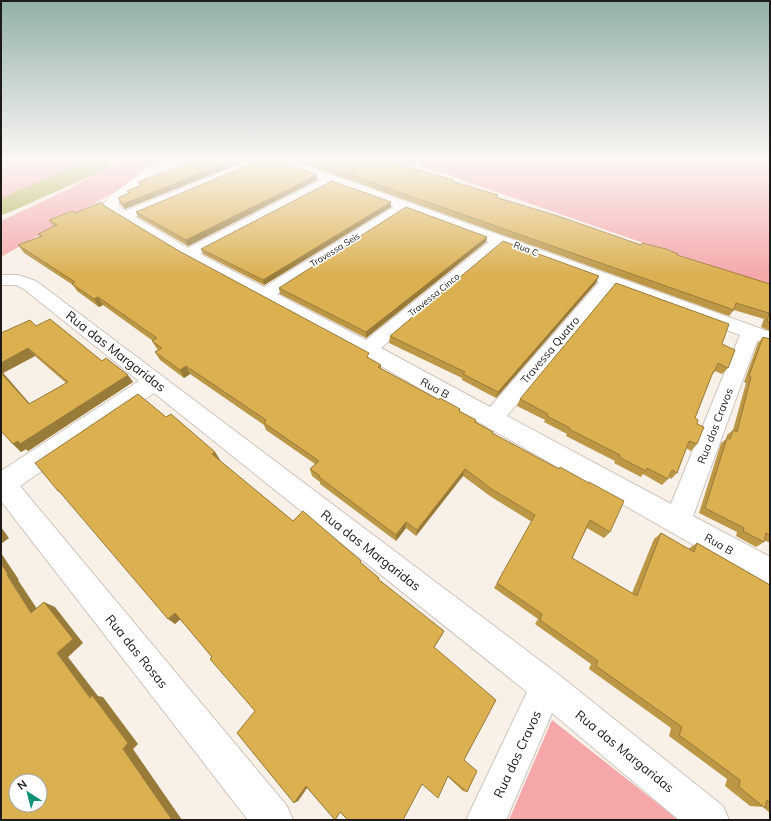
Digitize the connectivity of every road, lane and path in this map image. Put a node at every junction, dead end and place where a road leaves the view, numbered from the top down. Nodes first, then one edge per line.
1 (128, 199) edge
2 (143, 199) edge
3 (294, 199) edge
4 (386, 199) edge
5 (405, 206) junction
6 (120, 207) junction
7 (500, 240) junction
8 (188, 254) junction
9 (1, 280) edge
10 (609, 281) junction
11 (264, 295) junction
12 (760, 335) edge
13 (367, 349) junction
14 (155, 381) junction
15 (492, 419) junction
16 (2, 483) edge
17 (678, 521) junction
18 (770, 573) edge
19 (547, 687) junction
20 (273, 820) edge
21 (486, 820) edge
22 (709, 820) edge

1 - 6 street
2 - 6 street
3 - 8 street
4 - 5 street, Rua C
5 - 7 street, Rua C
5 - 11 street, Travessa Seis
6 - 8 street, Rua B
7 - 10 street, Rua C
7 - 13 street, Travessa Cinco
8 - 11 street, Rua B
9 - 14 street, Rua das Margaridas
10 - 12 street, Rua C
10 - 15 street, Travessa Quatro
11 - 13 street, Rua B
12 - 17 street, Rua dos Cravos
13 - 15 street, Rua B
14 - 16 street
14 - 19 street, Rua das Margaridas
15 - 17 street, Rua B
16 - 20 street, Rua das Rosas
17 - 18 street, Rua B
19 - 21 street, Rua dos Cravos
19 - 22 street, Rua das Margaridas

